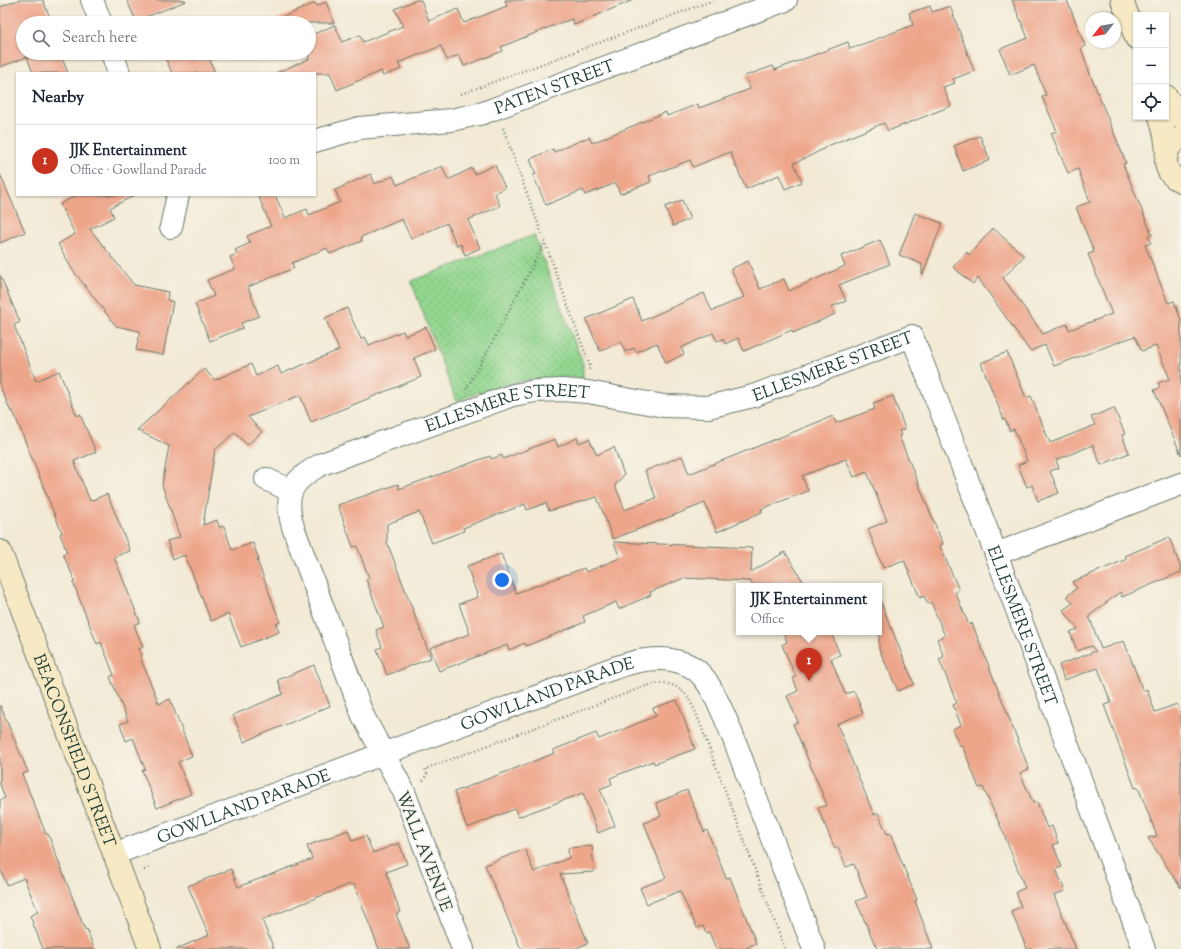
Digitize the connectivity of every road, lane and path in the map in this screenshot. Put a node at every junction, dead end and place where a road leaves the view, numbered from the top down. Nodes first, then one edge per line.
1 (92, 0) edge
2 (714, 0) edge
3 (786, 0) edge
4 (1122, 0) edge
5 (98, 16) edge
6 (1133, 30) edge
7 (114, 60) edge
8 (119, 72) edge
9 (458, 95) dead end
10 (1169, 100) edge
11 (496, 109) junction
12 (1181, 118) edge
13 (1161, 120) edge
14 (316, 141) edge
15 (1174, 145) edge
16 (1178, 181) edge
17 (178, 196) edge
18 (171, 227) dead end
19 (544, 243) junction
20 (588, 392) junction
21 (449, 418) junction
22 (266, 479) dead end
23 (1181, 484) edge
24 (292, 491) junction
25 (0, 551) edge
26 (996, 554) junction
27 (383, 754) junction
28 (404, 792) junction
29 (114, 854) junction
30 (150, 949) edge
31 (463, 949) edge
32 (785, 949) edge
33 (814, 949) edge
34 (1144, 949) edge

1 - 5 street
2 - 9 path
3 - 11 street, PATEN STREET
4 - 6 main road
7 - 8 street
10 - 12 main road
11 - 14 street, PATEN STREET
11 - 19 path
13 - 15 main road
15 - 16 main road
17 - 18 street
19 - 20 path
19 - 21 path
20 - 21 street, ELLESMERE STREET
20 - 26 street, ELLESMERE STREET
21 - 24 street, ELLESMERE STREET
22 - 24 street
23 - 26 street
24 - 27 street
25 - 29 main road, BEACONSFIELD STREET
26 - 34 street, ELLESMERE STREET
27 - 28 street, WALL AVENUE
27 - 29 street, GOWLLAND PARADE
27 - 33 street, GOWLLAND PARADE
28 - 31 street, WALL AVENUE
28 - 32 path
29 - 30 main road, BEACONSFIELD STREET

